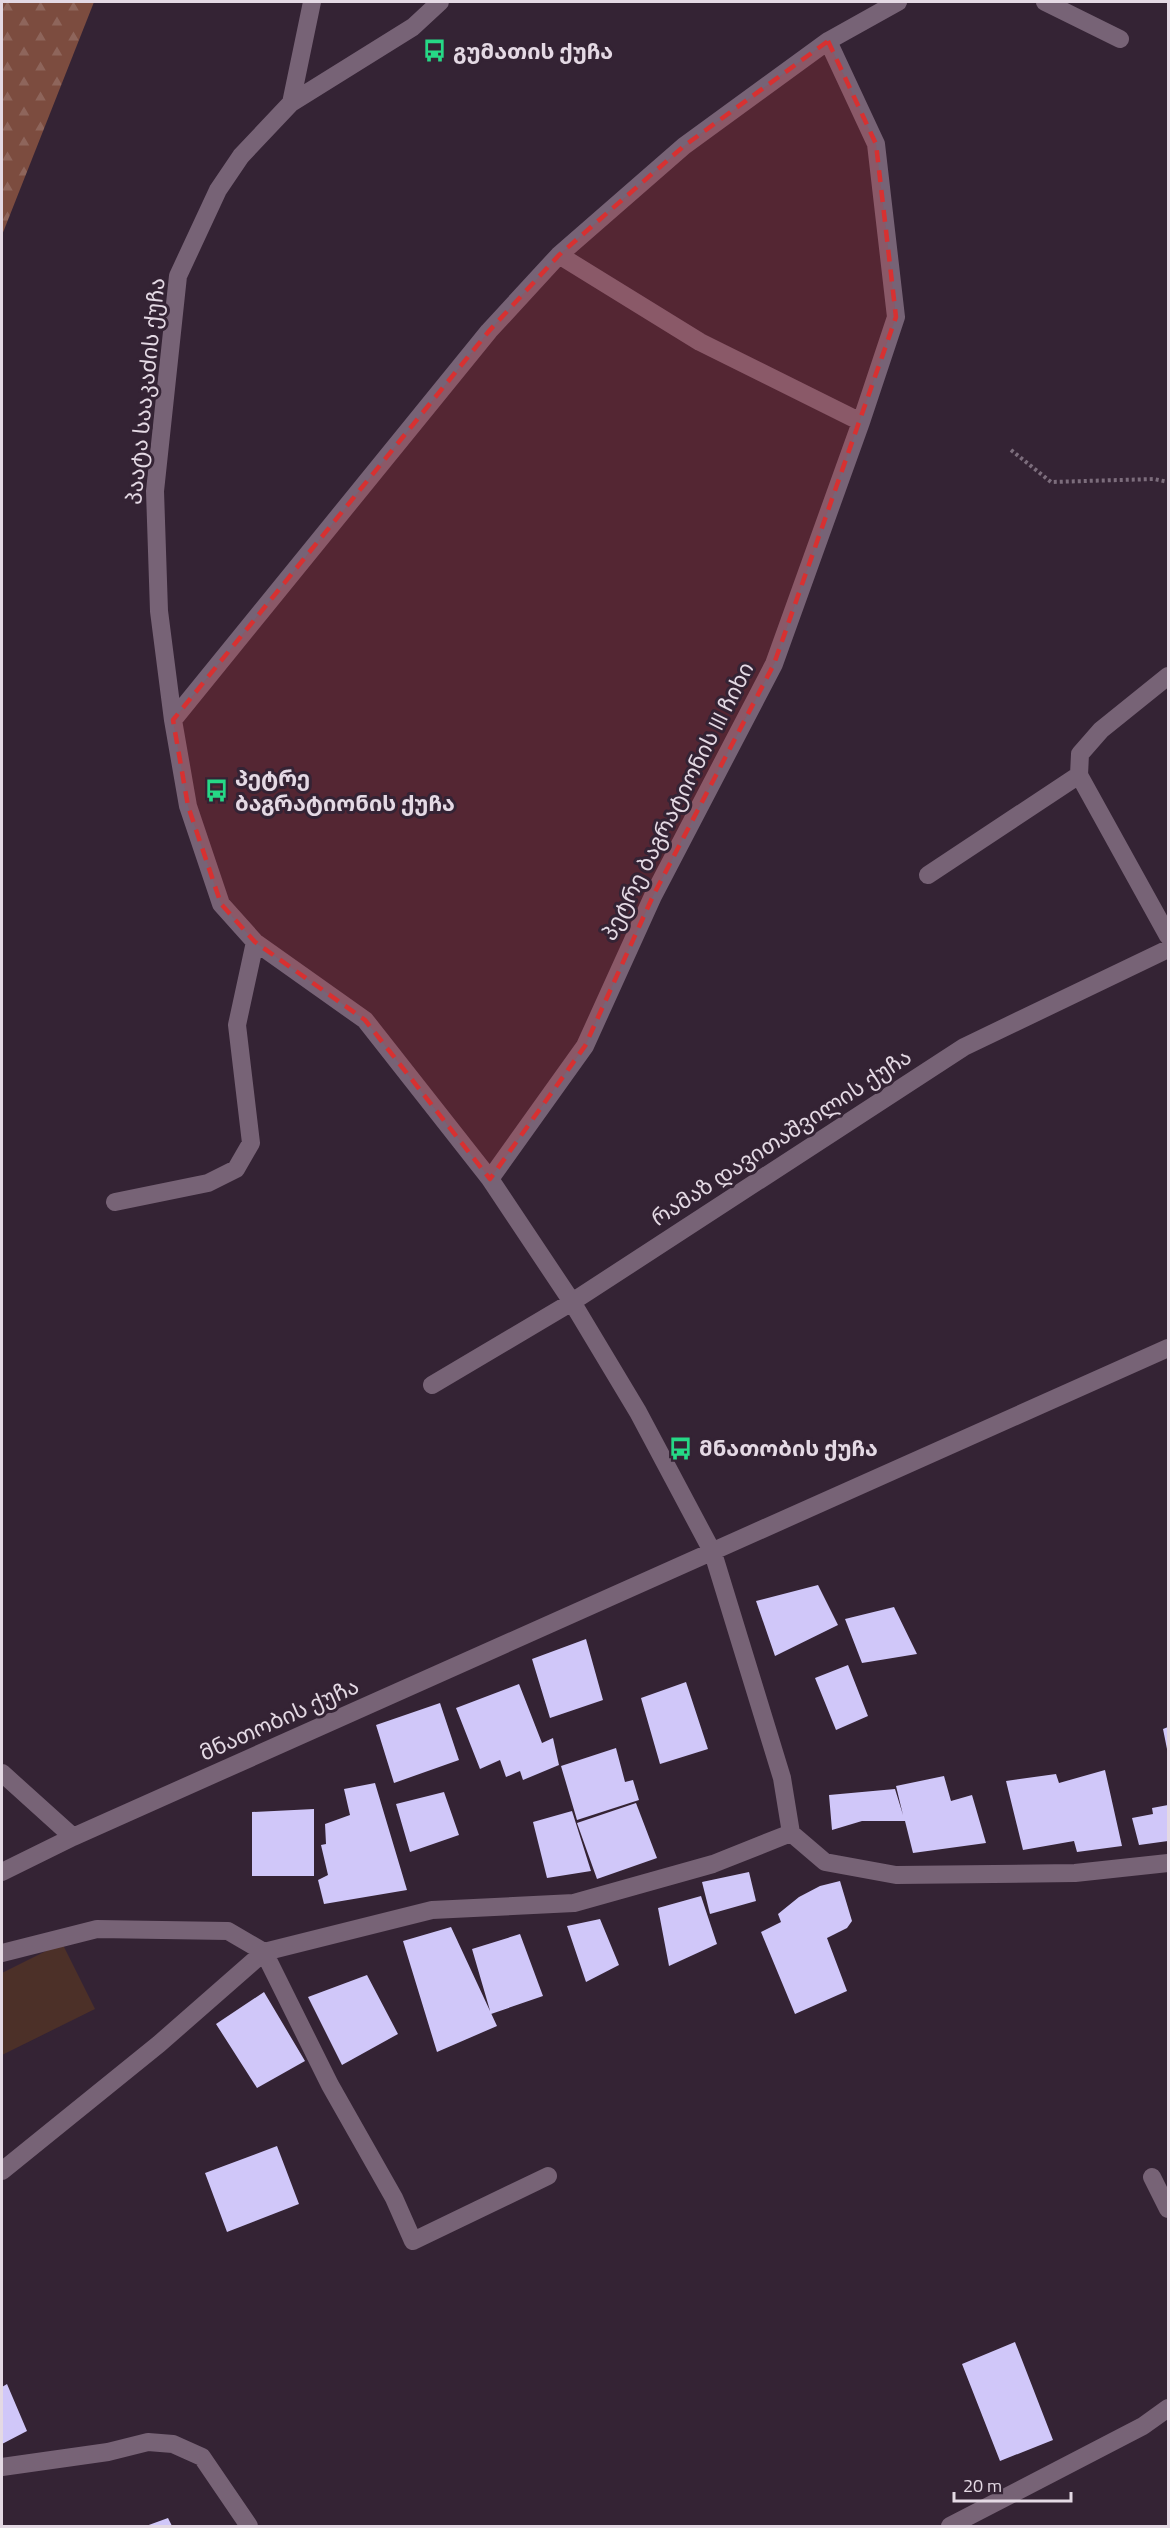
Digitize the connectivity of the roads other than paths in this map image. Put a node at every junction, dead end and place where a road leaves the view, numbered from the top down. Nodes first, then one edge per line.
1 (312, 2) edge
2 (440, 2) edge
3 (898, 2) edge
4 (1045, 2) edge
5 (1120, 39) dead end
6 (828, 41) junction
7 (291, 103) junction
8 (559, 255) junction
9 (861, 422) junction
10 (1168, 676) edge
11 (173, 720) junction
12 (1079, 775) junction
13 (928, 875) dead end
14 (1168, 936) edge
15 (255, 942) junction
16 (1168, 949) edge
17 (490, 1179) junction
18 (115, 1202) dead end
19 (572, 1302) junction
20 (1168, 1349) edge
21 (432, 1385) dead end
22 (713, 1553) junction
23 (2, 1773) edge
24 (791, 1833) junction
25 (73, 1837) junction
26 (1168, 1863) edge
27 (2, 1872) edge
28 (264, 1952) junction
29 (2, 1953) edge
30 (2, 2171) edge
31 (548, 2176) dead end
32 (1152, 2177) dead end
33 (1168, 2209) edge
34 (1168, 2408) edge
35 (2, 2467) edge
36 (249, 2526) edge
37 (950, 2526) edge

1 - 7 street
2 - 7 street, პაატა სააკაძის ქუჩა
3 - 6 street
4 - 5 street
6 - 8 street
6 - 9 street, პეტრე ბაგრატიონის III ჩიხი
7 - 11 street, პაატა სააკაძის ქუჩა
8 - 9 street
8 - 11 street
9 - 17 street, პეტრე ბაგრატიონის III ჩიხი
10 - 12 street
11 - 15 street, პაატა სააკაძის ქუჩა
12 - 13 street
12 - 14 street
15 - 17 street, პაატა სააკაძის ქუჩა
15 - 18 street
16 - 19 street, რამაზ დავითაშვილის ქუჩა
17 - 19 street, პაატა სააკაძის ქუჩა
19 - 21 street, რამაზ დავითაშვილის ქუჩა
19 - 22 street, პაატა სააკაძის ქუჩა
20 - 22 street, მნათობის ქუჩა
22 - 24 street, პაატა სააკაძის ქუჩა
22 - 25 street, მნათობის ქუჩა
23 - 25 street
24 - 26 street
24 - 28 street
25 - 27 street, მნათობის ქუჩა
28 - 29 street
28 - 30 street
28 - 31 street
32 - 33 street
34 - 37 street
35 - 36 street

